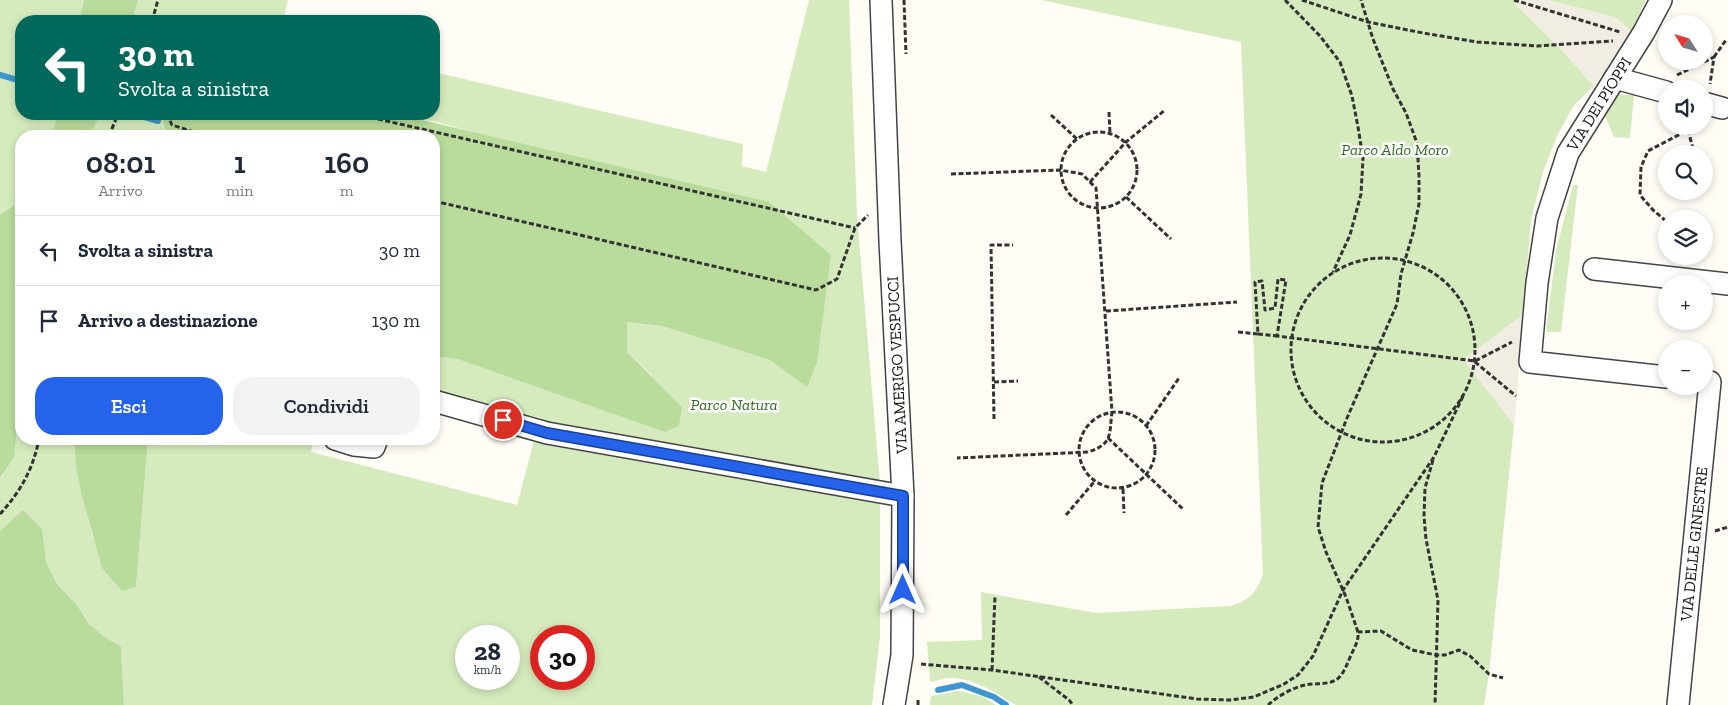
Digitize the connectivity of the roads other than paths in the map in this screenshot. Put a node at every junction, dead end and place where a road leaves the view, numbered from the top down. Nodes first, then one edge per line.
1 (880, 0) edge
2 (1661, 0) edge
3 (1615, 78) junction
4 (1658, 90) edge
5 (1594, 269) dead end
6 (1728, 284) edge
7 (1658, 376) edge
8 (1714, 383) edge
9 (440, 403) edge
10 (354, 445) edge
11 (375, 445) edge
12 (903, 496) junction
13 (894, 705) edge
14 (1678, 705) edge

1 - 12 street, VIA AMERIGO VESPUCCI
2 - 3 street, VIA DEI PIOPPI
3 - 4 street
3 - 7 street, VIA DEI PIOPPI
5 - 6 street
8 - 14 street, VIA DELLE GINESTRE
9 - 12 street
10 - 11 street
12 - 13 street, VIA AMERIGO VESPUCCI

